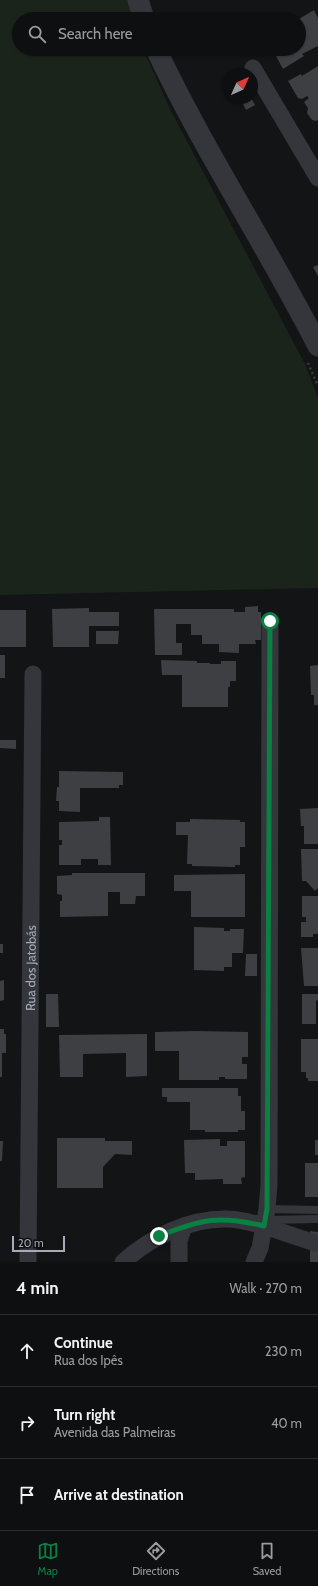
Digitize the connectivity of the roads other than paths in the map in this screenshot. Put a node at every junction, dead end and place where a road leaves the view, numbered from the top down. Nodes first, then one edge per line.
1 (138, 0) edge
2 (142, 12) edge
3 (159, 56) edge
4 (258, 76) edge
5 (318, 178) edge
6 (316, 340) edge
7 (270, 621) dead end
8 (33, 674) dead end
9 (318, 1210) edge
10 (265, 1218) junction
11 (318, 1219) edge
12 (184, 1226) junction
13 (315, 1243) dead end
14 (29, 1260) edge
15 (123, 1262) edge
16 (179, 1262) edge
17 (254, 1262) edge

1 - 2 street
3 - 6 street
4 - 5 street
7 - 10 street
8 - 14 street, Rua dos Jatobás
9 - 10 lane
10 - 11 lane
10 - 12 street
10 - 13 street
10 - 17 street
12 - 15 street
12 - 16 street

